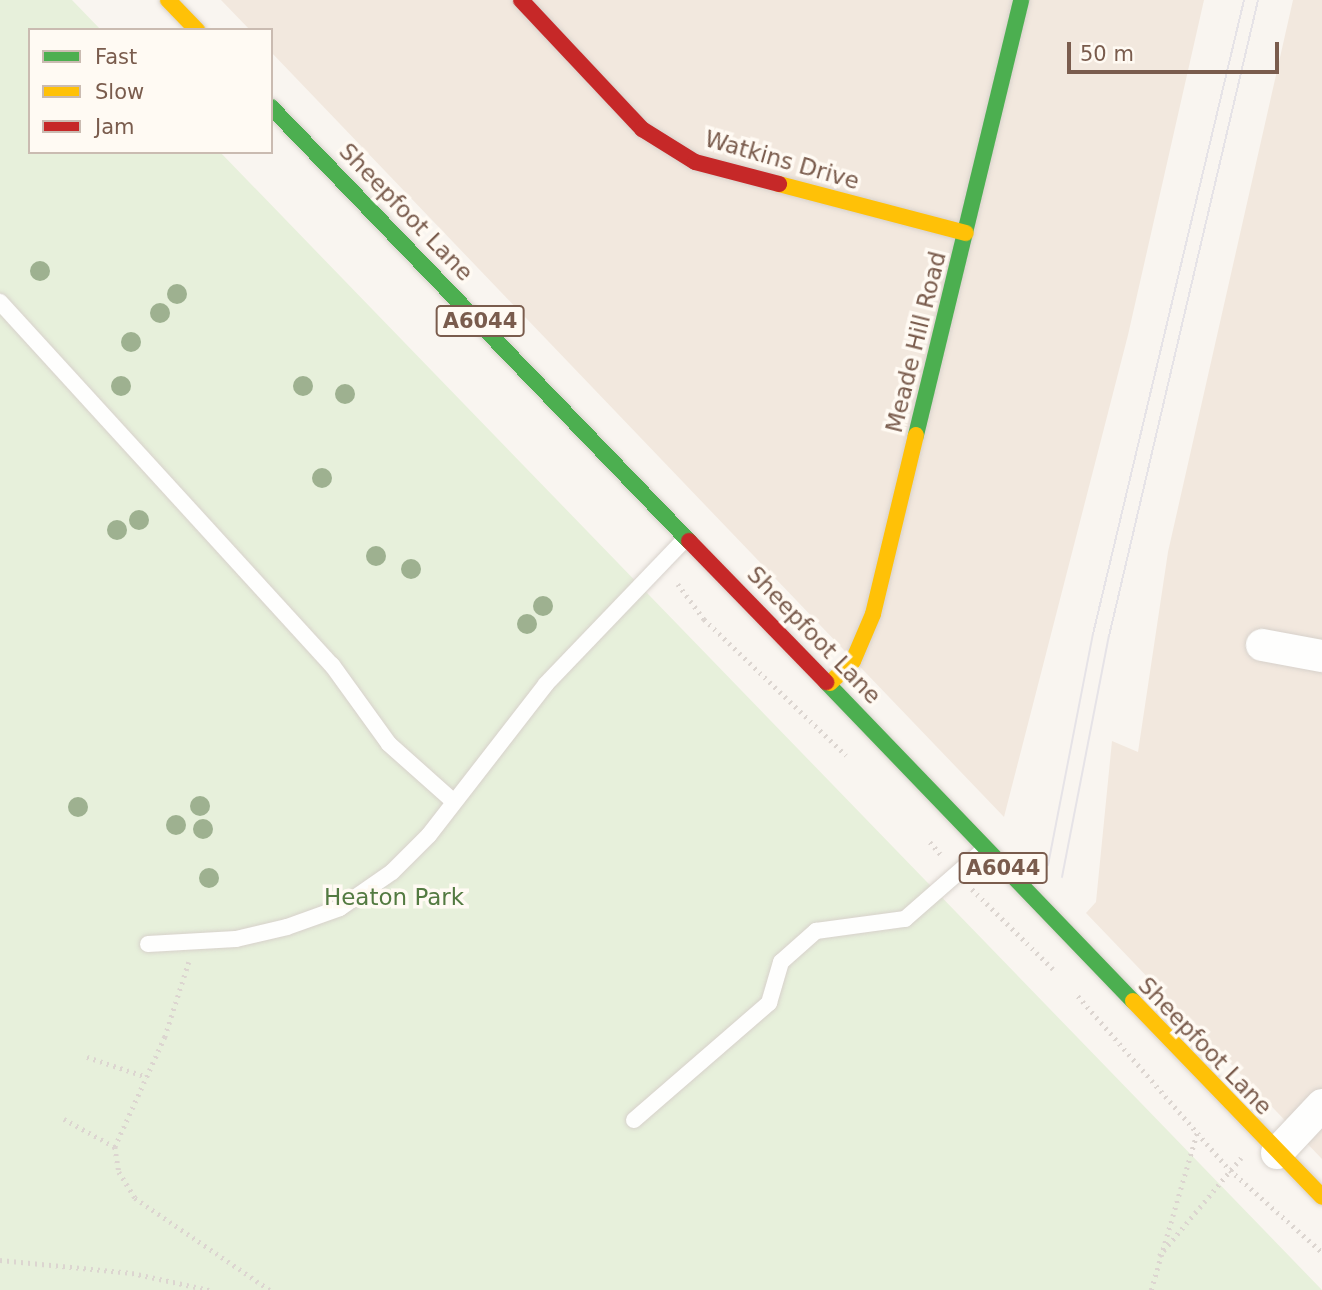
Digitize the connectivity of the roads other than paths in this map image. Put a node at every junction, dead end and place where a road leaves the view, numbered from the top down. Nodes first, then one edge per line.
1 (168, 0) edge
2 (521, 0) edge
3 (1021, 0) edge
4 (195, 28) edge
5 (273, 109) edge
6 (965, 233) junction
7 (0, 302) edge
8 (688, 536) junction
9 (1262, 645) dead end
10 (1322, 656) edge
11 (830, 683) junction
12 (454, 802) junction
13 (985, 849) junction
14 (148, 944) dead end
15 (1322, 1105) edge
16 (634, 1120) dead end
17 (1269, 1145) junction
18 (1322, 1198) edge

1 - 4 main road
2 - 6 main road, Watkins Drive
3 - 6 main road, Meade Hill Road
5 - 8 main road, Sheepfoot Lane / A6044
6 - 11 main road, Meade Hill Road
7 - 12 lane
8 - 11 main road, Sheepfoot Lane / A6044
8 - 12 lane
9 - 10 street
11 - 13 main road, Sheepfoot Lane / A6044
12 - 14 lane
13 - 16 lane
13 - 17 main road, Sheepfoot Lane / A6044
15 - 17 street
17 - 18 main road, Sheepfoot Lane / A6044

